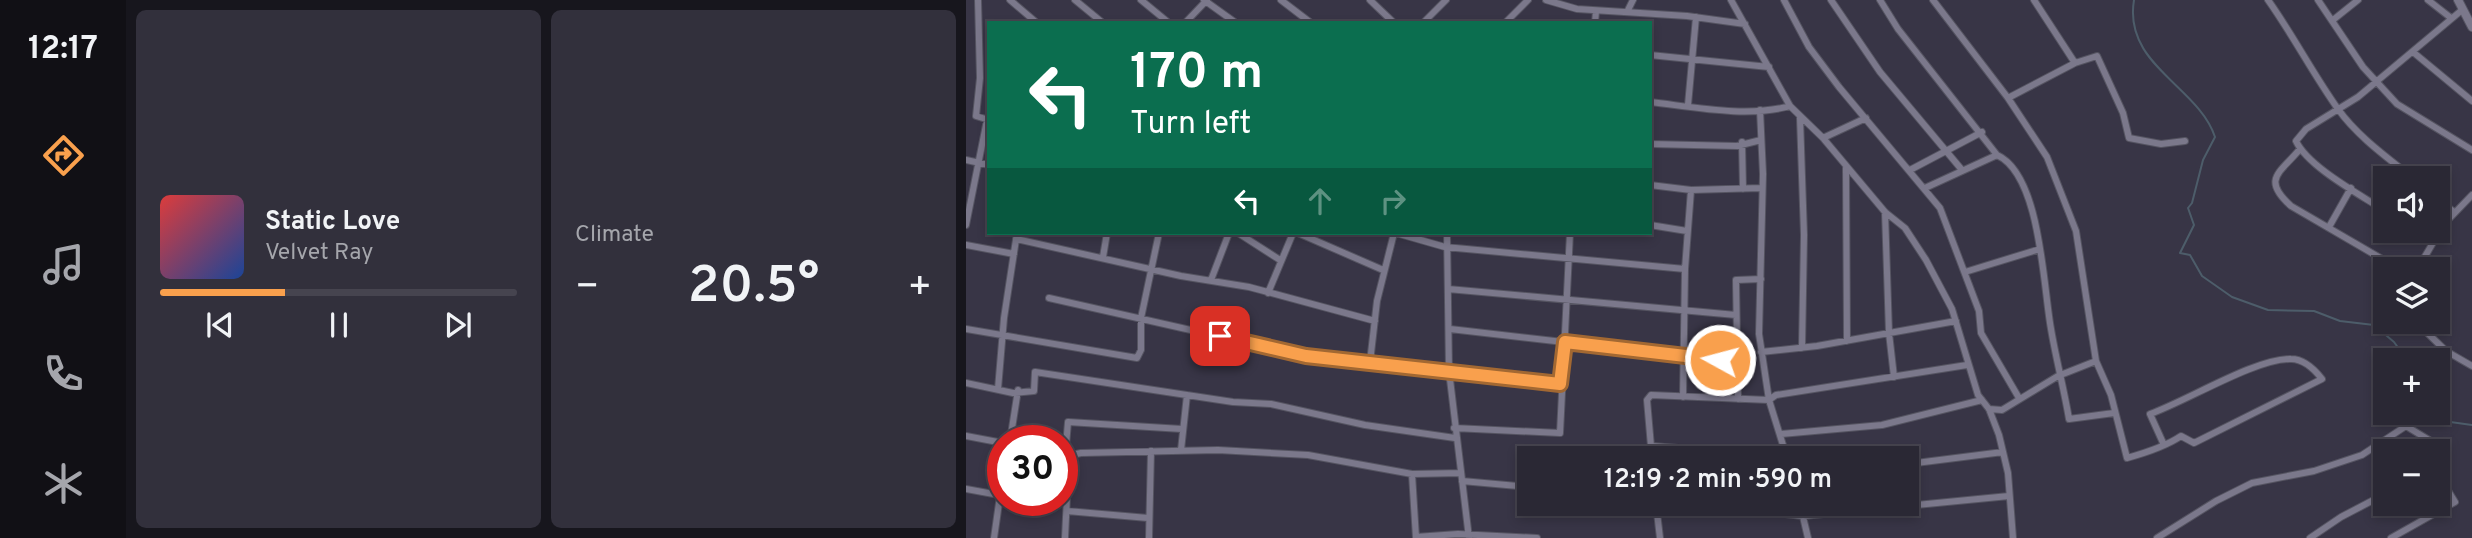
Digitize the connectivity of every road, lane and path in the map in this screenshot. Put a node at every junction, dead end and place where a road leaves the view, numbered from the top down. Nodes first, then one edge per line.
1 (978, 0) edge
2 (1010, 0) edge
3 (1076, 0) edge
4 (1141, 0) edge
5 (1206, 0) edge
6 (1280, 0) edge
7 (1370, 0) edge
8 (1382, 0) edge
9 (1446, 0) edge
10 (1527, 0) edge
11 (1546, 0) edge
12 (1582, 0) edge
13 (1633, 0) edge
14 (1731, 0) edge
15 (1783, 0) edge
16 (1831, 0) edge
17 (1880, 0) edge
18 (1933, 0) edge
19 (2034, 0) edge
20 (2268, 0) edge
21 (2318, 0) edge
22 (2358, 0) edge
23 (2428, 0) edge
24 (2458, 0) edge
25 (1376, 6) junction
26 (1577, 9) junction
27 (2462, 10) junction
28 (1596, 11) junction
29 (1627, 12) junction
30 (976, 14) junction
31 (966, 16) edge
32 (1696, 17) junction
33 (2451, 18) junction
34 (2333, 20) junction
35 (1035, 21) edge
36 (1101, 21) edge
37 (1167, 21) edge
38 (1187, 21) edge
39 (1233, 21) edge
40 (1308, 21) edge
41 (1392, 21) edge
42 (1425, 21) edge
43 (1507, 21) edge
44 (1595, 21) edge
45 (1745, 24) junction
46 (2472, 27) edge
47 (979, 34) junction
48 (987, 40) edge
49 (2413, 52) junction
50 (1652, 55) edge
51 (1692, 60) junction
52 (2075, 63) junction
53 (1769, 67) junction
54 (2376, 82) junction
55 (2008, 98) junction
56 (2472, 101) edge
57 (1652, 102) edge
58 (1688, 105) junction
59 (1790, 106) junction
60 (1760, 110) junction
61 (2338, 110) junction
62 (1800, 118) junction
63 (1866, 118) junction
64 (987, 120) edge
65 (987, 125) edge
66 (1982, 132) junction
67 (1823, 138) junction
68 (1761, 140) junction
69 (2185, 141) dead end
70 (1742, 142) junction
71 (1652, 145) edge
72 (1946, 148) junction
73 (2300, 149) junction
74 (2472, 150) edge
75 (1997, 155) junction
76 (966, 160) edge
77 (979, 163) junction
78 (987, 164) edge
79 (2400, 166) edge
80 (1846, 168) junction
81 (1910, 170) junction
82 (1962, 170) junction
83 (1652, 185) edge
84 (1761, 188) junction
85 (1925, 188) junction
86 (2351, 188) junction
87 (1743, 189) junction
88 (1691, 190) junction
89 (2472, 195) edge
90 (2373, 203) edge
91 (2450, 209) edge
92 (1885, 212) junction
93 (2454, 212) junction
94 (2450, 217) edge
95 (966, 225) edge
96 (1652, 225) edge
97 (2329, 227) junction
98 (1688, 231) junction
99 (1107, 235) edge
100 (1159, 235) edge
101 (1228, 235) edge
102 (1241, 235) edge
103 (1295, 235) edge
104 (1301, 235) edge
105 (1394, 235) edge
106 (1402, 235) edge
107 (1447, 235) edge
108 (1570, 235) edge
109 (1017, 236) edge
110 (966, 245) edge
111 (1445, 247) junction
112 (2040, 249) junction
113 (1014, 254) junction
114 (1103, 257) junction
115 (2379, 257) edge
116 (1568, 259) junction
117 (1280, 260) junction
118 (1152, 268) junction
119 (1685, 269) junction
120 (1383, 270) junction
121 (1965, 272) junction
122 (1761, 279) junction
123 (1210, 280) junction
124 (1448, 289) junction
125 (1268, 293) junction
126 (1049, 298) dead end
127 (1567, 302) junction
128 (1685, 311) junction
129 (1736, 315) junction
130 (1141, 318) junction
131 (1375, 321) junction
132 (1956, 321) junction
133 (966, 329) edge
134 (1450, 329) junction
135 (1889, 333) junction
136 (2428, 334) edge
137 (1002, 335) junction
138 (1847, 341) junction
139 (1565, 342) junction
140 (1802, 348) junction
141 (1761, 352) junction
142 (1682, 355) junction
143 (2096, 361) junction
144 (1370, 362) junction
145 (1739, 362) junction
146 (1967, 365) junction
147 (2472, 366) edge
148 (1449, 371) junction
149 (2062, 375) junction
150 (1894, 377) junction
151 (966, 383) edge
152 (1560, 384) junction
153 (998, 389) junction
154 (1018, 390) junction
155 (1187, 395) junction
156 (1682, 397) junction
157 (2019, 398) junction
158 (1738, 399) junction
159 (1769, 400) junction
160 (1982, 400) junction
161 (1989, 409) junction
162 (2114, 413) junction
163 (1013, 425) edge
164 (1068, 425) edge
165 (1454, 428) junction
166 (1182, 429) junction
167 (1781, 434) junction
168 (966, 436) edge
169 (1455, 438) junction
170 (2386, 439) edge
171 (2427, 439) edge
172 (987, 440) edge
173 (2164, 445) junction
174 (1651, 446) edge
175 (1784, 446) edge
176 (2373, 448) edge
177 (1181, 450) junction
178 (1151, 451) junction
179 (2003, 452) junction
180 (1078, 455) edge
181 (1919, 463) edge
182 (1461, 473) junction
183 (1412, 474) junction
184 (1462, 481) junction
185 (1517, 486) edge
186 (966, 489) edge
187 (987, 493) edge
188 (2009, 496) junction
189 (2373, 500) edge
190 (1919, 505) edge
191 (1078, 512) edge
192 (997, 516) edge
193 (1067, 516) edge
194 (1657, 516) edge
195 (1803, 516) edge
196 (2430, 516) edge
197 (1148, 517) junction
198 (1468, 537) edge
199 (995, 538) edge
200 (1065, 538) edge
201 (1149, 538) edge
202 (1416, 538) edge
203 (1537, 538) edge
204 (1660, 538) edge
205 (1808, 538) edge
206 (2013, 538) edge
207 (2157, 538) edge
208 (2310, 538) edge
209 (2391, 538) edge

1 - 30 street
2 - 35 street
3 - 36 street
4 - 37 street
5 - 38 street
5 - 39 street
6 - 40 street
7 - 25 street
8 - 25 street
9 - 42 street
10 - 43 street
11 - 26 street
12 - 26 street
13 - 29 street
14 - 45 street
15 - 63 street
16 - 72 street
17 - 66 street
18 - 55 street
19 - 52 street
20 - 61 street
21 - 34 street
22 - 34 street
23 - 33 street
24 - 27 street
25 - 41 street
26 - 28 street
27 - 33 street
27 - 46 street
28 - 29 street
28 - 44 street
29 - 32 street
30 - 31 street
30 - 47 street
32 - 45 street
32 - 51 street
33 - 49 street
34 - 54 street
45 - 53 street
47 - 48 street
47 - 64 street
49 - 54 street
49 - 56 street
50 - 51 street
51 - 53 street
51 - 58 street
52 - 55 street
52 - 69 street
53 - 59 street
54 - 61 street
54 - 74 street
55 - 143 street
57 - 58 street
58 - 60 street
59 - 60 street
59 - 62 street
60 - 68 street
61 - 73 street
61 - 79 street
62 - 67 street
62 - 140 street
63 - 67 street
63 - 81 street
65 - 77 street
66 - 72 street
66 - 75 street
67 - 80 street
68 - 70 street
68 - 84 street
70 - 71 street
70 - 87 street
72 - 81 street
72 - 82 street
73 - 86 street
73 - 97 street
75 - 82 street
75 - 112 street
76 - 77 street
77 - 78 street
77 - 95 street
80 - 92 street
80 - 138 street
81 - 85 street
82 - 85 street
83 - 88 street
84 - 87 street
84 - 122 street
85 - 121 street
86 - 90 street
86 - 97 street
87 - 88 street
88 - 98 street
89 - 93 street
91 - 93 street
92 - 132 street
92 - 135 street
93 - 94 street
96 - 98 street
97 - 115 street
98 - 119 street
99 - 114 street
100 - 118 street
101 - 123 street
102 - 117 street
103 - 117 street
104 - 120 street
105 - 120 street
106 - 111 street
107 - 111 street
108 - 116 street
109 - 113 street
109 - 114 street
110 - 113 street
111 - 116 street
111 - 124 street
112 - 121 street
112 - 149 street
113 - 137 street
114 - 118 street
116 - 119 street
116 - 127 street
117 - 125 street
118 - 123 street
118 - 130 street
119 - 128 street
120 - 131 street
121 - 157 street
122 - 129 street
122 - 141 street
123 - 125 street
124 - 127 street
124 - 134 street
125 - 131 street
126 - 130 street
127 - 128 street
127 - 139 street
128 - 129 street
128 - 142 street
129 - 145 street
130 - 137 street
130 - 144 street
131 - 144 street
132 - 135 street
132 - 146 street
133 - 137 street
134 - 139 street
134 - 148 street
135 - 138 street
135 - 150 street
136 - 147 street
137 - 153 street
138 - 140 street
139 - 142 street
139 - 152 street
140 - 141 street
141 - 159 street
142 - 145 street
142 - 156 street
143 - 149 street
143 - 162 street
144 - 148 street
145 - 158 street
146 - 150 street
146 - 160 street
148 - 152 street
148 - 165 street
149 - 157 street
149 - 162 street
150 - 159 street
151 - 153 street
152 - 165 street
153 - 154 street
154 - 155 street
154 - 163 street
155 - 166 street
155 - 169 street
156 - 158 street
156 - 174 street
157 - 161 street
158 - 159 street
159 - 167 street
160 - 161 street
160 - 167 street
161 - 179 street
162 - 173 street
164 - 166 street
165 - 169 street
166 - 177 street
167 - 175 street
168 - 172 street
169 - 182 street
170 - 171 street
173 - 173 street
176 - 207 street
177 - 178 street
177 - 183 street
178 - 180 street
178 - 197 street
179 - 181 street
179 - 188 street
182 - 183 street
182 - 184 street
183 - 202 street
184 - 185 street
184 - 198 street
186 - 187 street
188 - 190 street
188 - 206 street
189 - 208 street
191 - 197 street
192 - 199 street
193 - 200 street
194 - 204 street
195 - 205 street
196 - 209 street
197 - 201 street
198 - 202 street
198 - 203 street

